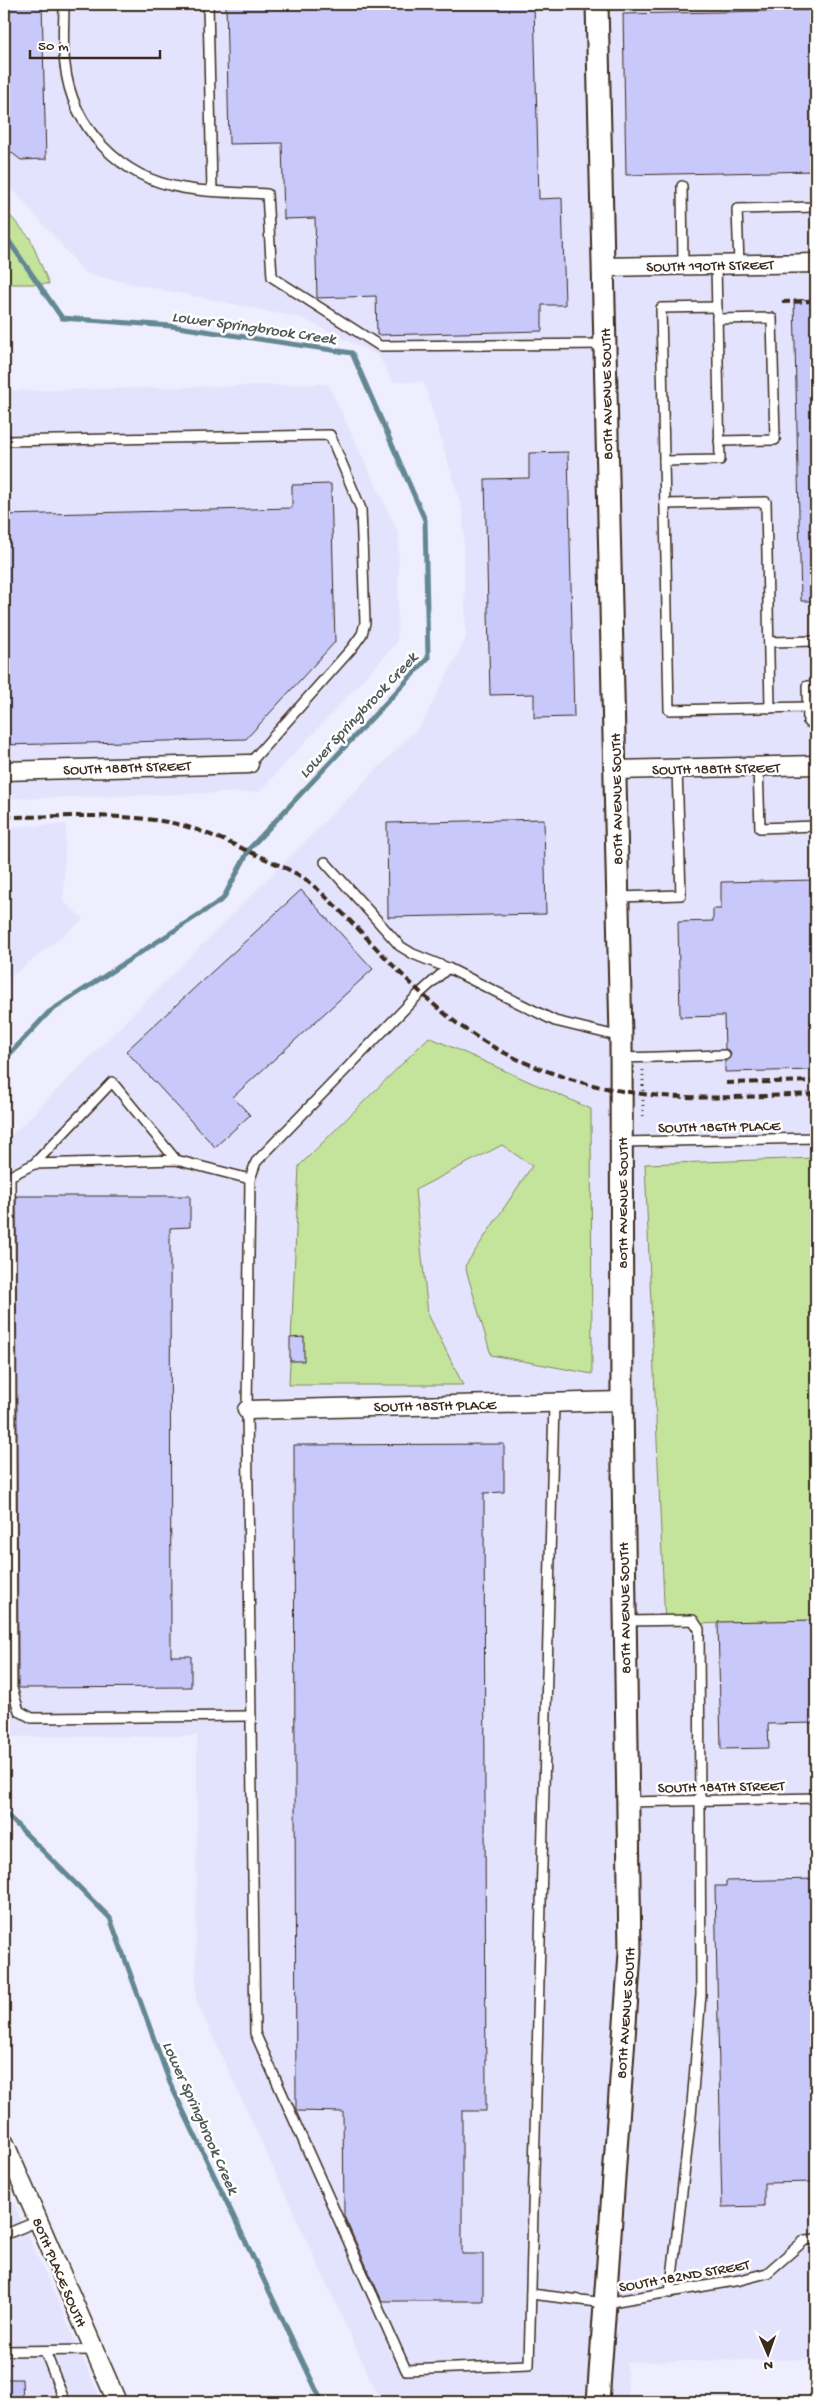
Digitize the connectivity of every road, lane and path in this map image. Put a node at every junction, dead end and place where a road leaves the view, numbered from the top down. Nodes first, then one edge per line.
1 (64, 4) edge
2 (208, 4) edge
3 (597, 4) edge
4 (682, 186) dead end
5 (212, 191) junction
6 (816, 207) edge
7 (816, 263) edge
8 (739, 264) junction
9 (683, 265) junction
10 (716, 265) junction
11 (603, 267) junction
12 (716, 307) junction
13 (717, 319) junction
14 (605, 344) junction
15 (4, 441) edge
16 (719, 441) junction
17 (664, 461) junction
18 (665, 504) junction
19 (816, 641) edge
20 (769, 642) junction
21 (816, 686) edge
22 (808, 707) junction
23 (770, 708) junction
24 (816, 722) edge
25 (249, 764) joint
26 (816, 766) edge
27 (758, 767) junction
28 (677, 769) junction
29 (616, 770) junction
30 (4, 771) edge
31 (816, 826) edge
32 (325, 862) dead end
33 (618, 897) junction
34 (448, 968) junction
35 (621, 1037) junction
36 (725, 1055) dead end
37 (632, 1058) junction
38 (643, 1117) dead end
39 (816, 1138) edge
40 (622, 1142) junction
41 (176, 1160) junction
42 (34, 1164) junction
43 (250, 1179) junction
44 (622, 1401) junction
45 (554, 1403) junction
46 (248, 1410) junction
47 (624, 1620) junction
48 (251, 1716) junction
49 (816, 1798) edge
50 (701, 1800) junction
51 (626, 1802) junction
52 (4, 2142) edge
53 (38, 2221) junction
54 (4, 2235) edge
55 (816, 2239) edge
56 (670, 2293) junction
57 (531, 2294) junction
58 (605, 2303) junction
59 (94, 2350) junction
60 (4, 2351) edge
61 (45, 2351) junction
62 (65, 2402) edge
63 (118, 2402) edge
64 (598, 2402) edge

1 - 5 lane
2 - 5 lane
3 - 11 street, 80TH AVENUE SOUTH
4 - 9 lane
5 - 14 lane
6 - 8 lane
7 - 8 street, SOUTH 190TH STREET
8 - 10 street, SOUTH 190TH STREET
9 - 10 street, SOUTH 190TH STREET
9 - 11 street, SOUTH 190TH STREET
10 - 12 lane
11 - 14 street, 80TH AVENUE SOUTH
12 - 13 lane
12 - 17 lane
13 - 16 lane
13 - 16 lane
14 - 29 street, 80TH AVENUE SOUTH
15 - 25 lane
16 - 17 lane
17 - 18 lane
18 - 20 lane
18 - 23 lane
19 - 20 lane
20 - 23 lane
21 - 22 lane
22 - 23 lane
22 - 24 lane
25 - 30 street, SOUTH 188TH STREET
26 - 27 street, SOUTH 188TH STREET
27 - 28 street, SOUTH 188TH STREET
27 - 31 lane
28 - 29 street, SOUTH 188TH STREET
28 - 33 lane
29 - 33 street, 80TH AVENUE SOUTH
32 - 34 lane
33 - 35 street, 80TH AVENUE SOUTH
34 - 35 lane
34 - 43 lane
35 - 37 street, 80TH AVENUE SOUTH
36 - 37 lane
37 - 38 path
37 - 40 street, 80TH AVENUE SOUTH
39 - 40 lane, SOUTH 186TH PLACE
40 - 44 street, 80TH AVENUE SOUTH
41 - 42 lane
41 - 42 lane
41 - 43 lane
42 - 48 lane
43 - 46 lane
44 - 45 street, SOUTH 185TH PLACE
44 - 47 street, 80TH AVENUE SOUTH
45 - 46 street, SOUTH 185TH PLACE
45 - 57 lane
46 - 48 lane
47 - 50 lane
47 - 51 street, 80TH AVENUE SOUTH
48 - 57 lane
49 - 50 lane, SOUTH 184TH STREET
50 - 51 lane, SOUTH 184TH STREET
50 - 56 lane
51 - 58 street, 80TH AVENUE SOUTH
52 - 53 street, 80TH PLACE SOUTH
53 - 54 lane
53 - 59 street, 80TH PLACE SOUTH
55 - 56 lane, SOUTH 182ND STREET
56 - 58 lane, SOUTH 182ND STREET
57 - 58 lane, SOUTH 182ND STREET
58 - 64 street, 80TH AVENUE SOUTH
59 - 61 lane
59 - 63 street, 80TH PLACE SOUTH
60 - 61 lane
61 - 62 lane

